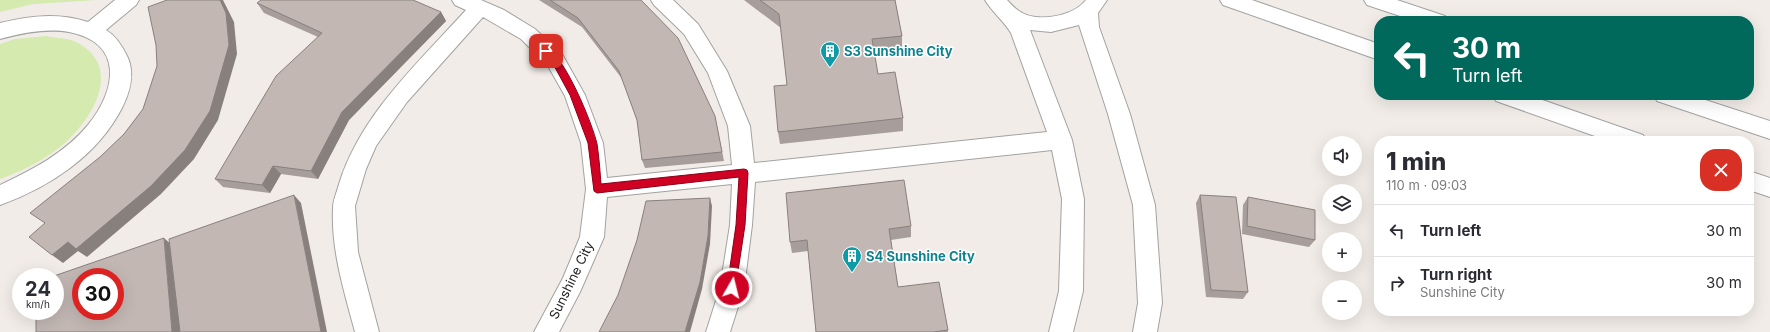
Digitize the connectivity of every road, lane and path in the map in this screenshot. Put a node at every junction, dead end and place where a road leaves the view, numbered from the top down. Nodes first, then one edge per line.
1 (129, 0) edge
2 (661, 0) edge
3 (995, 0) edge
4 (1230, 0) edge
5 (1374, 0) edge
6 (471, 4) edge
7 (1093, 6) edge
8 (1423, 16) edge
9 (1012, 17) junction
10 (0, 31) edge
11 (90, 31) junction
12 (1374, 50) edge
13 (1517, 100) edge
14 (1679, 100) edge
15 (1770, 130) edge
16 (1621, 136) edge
17 (1061, 140) junction
18 (744, 173) junction
19 (1754, 182) edge
20 (1770, 188) edge
21 (597, 189) junction
22 (0, 194) edge
23 (367, 332) edge
24 (546, 332) edge
25 (718, 332) edge
26 (1061, 332) edge
27 (1145, 332) edge

1 - 11 street
2 - 18 street
3 - 9 street
4 - 12 street
5 - 8 street
6 - 21 street, Sunshine City
6 - 23 street
7 - 9 street
7 - 27 street
9 - 17 street
10 - 11 street
11 - 22 street
13 - 16 street
14 - 15 street
17 - 18 street
17 - 26 street
18 - 21 street
18 - 25 street
19 - 20 street
21 - 24 street, Sunshine City

